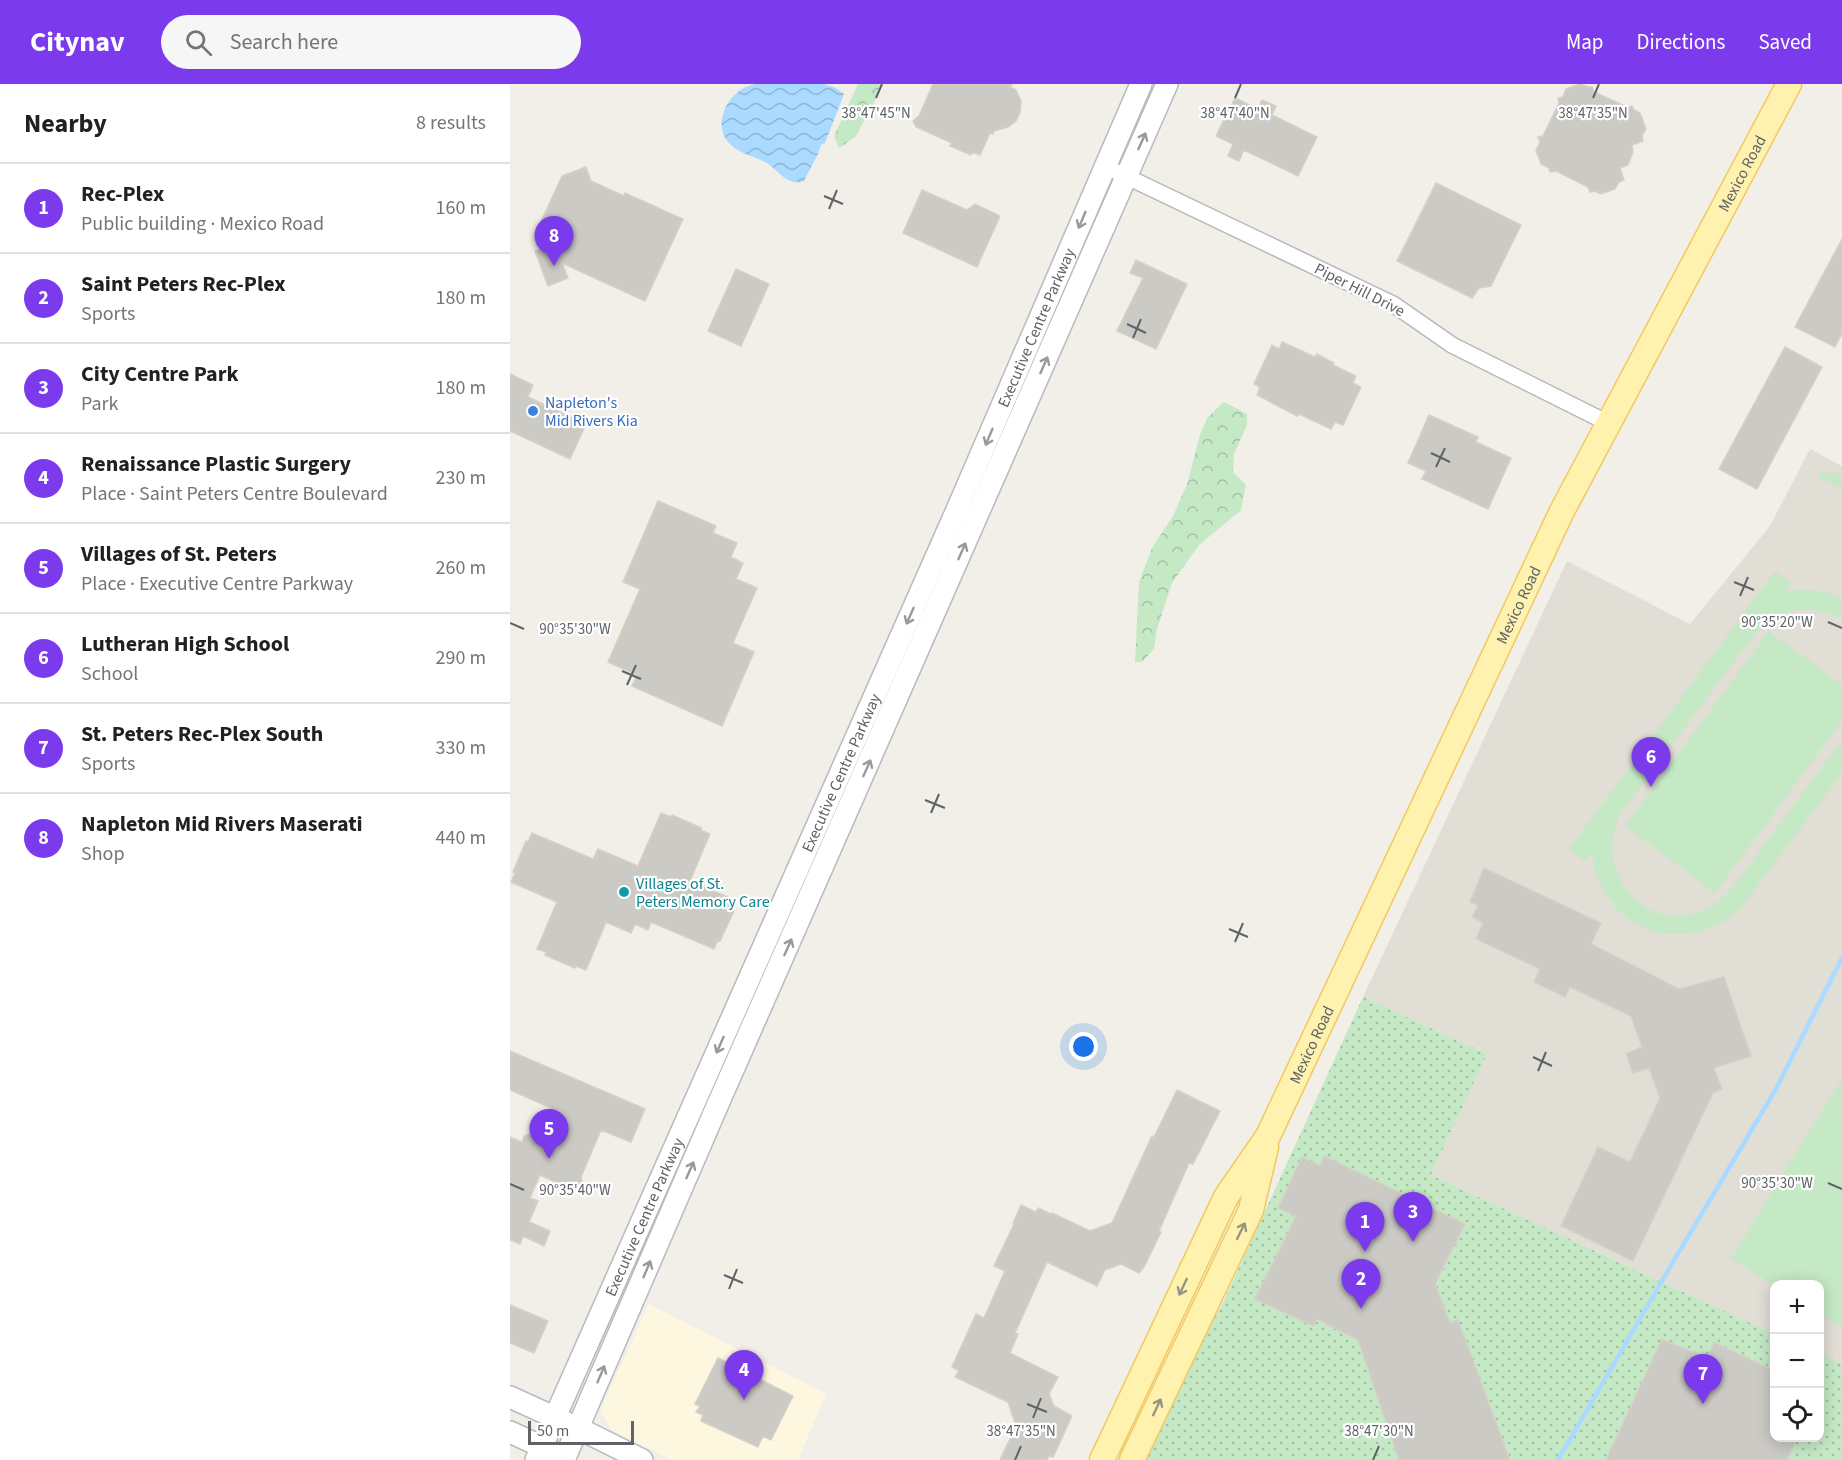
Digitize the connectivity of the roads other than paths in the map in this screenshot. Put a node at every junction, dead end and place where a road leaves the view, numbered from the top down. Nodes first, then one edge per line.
1 (1141, 84) edge
2 (1167, 84) edge
3 (1790, 84) edge
4 (1106, 166) junction
5 (1126, 178) junction
6 (1608, 423) junction
7 (1268, 1136) junction
8 (510, 1397) edge
9 (555, 1417) junction
10 (578, 1428) junction
11 (510, 1432) edge
12 (539, 1454) edge
13 (566, 1459) edge
14 (642, 1460) edge
15 (1102, 1460) edge
16 (1132, 1460) edge

1 - 4 street, Executive Centre Parkway
5 -> 2 street, Executive Centre Parkway
3 - 6 main road, Mexico Road
4 - 5 street, Piper Hill Drive
4 -> 9 street, Executive Centre Parkway
5 - 6 street, Piper Hill Drive
10 -> 5 street, Executive Centre Parkway
6 - 7 main road, Mexico Road
7 -> 15 main road, Mexico Road
16 -> 7 main road, Mexico Road
8 - 9 street
9 - 10 street
9 - 12 street, Executive Centre Parkway
10 - 13 street, Executive Centre Parkway
10 - 14 street
11 - 12 street
12 - 13 street

